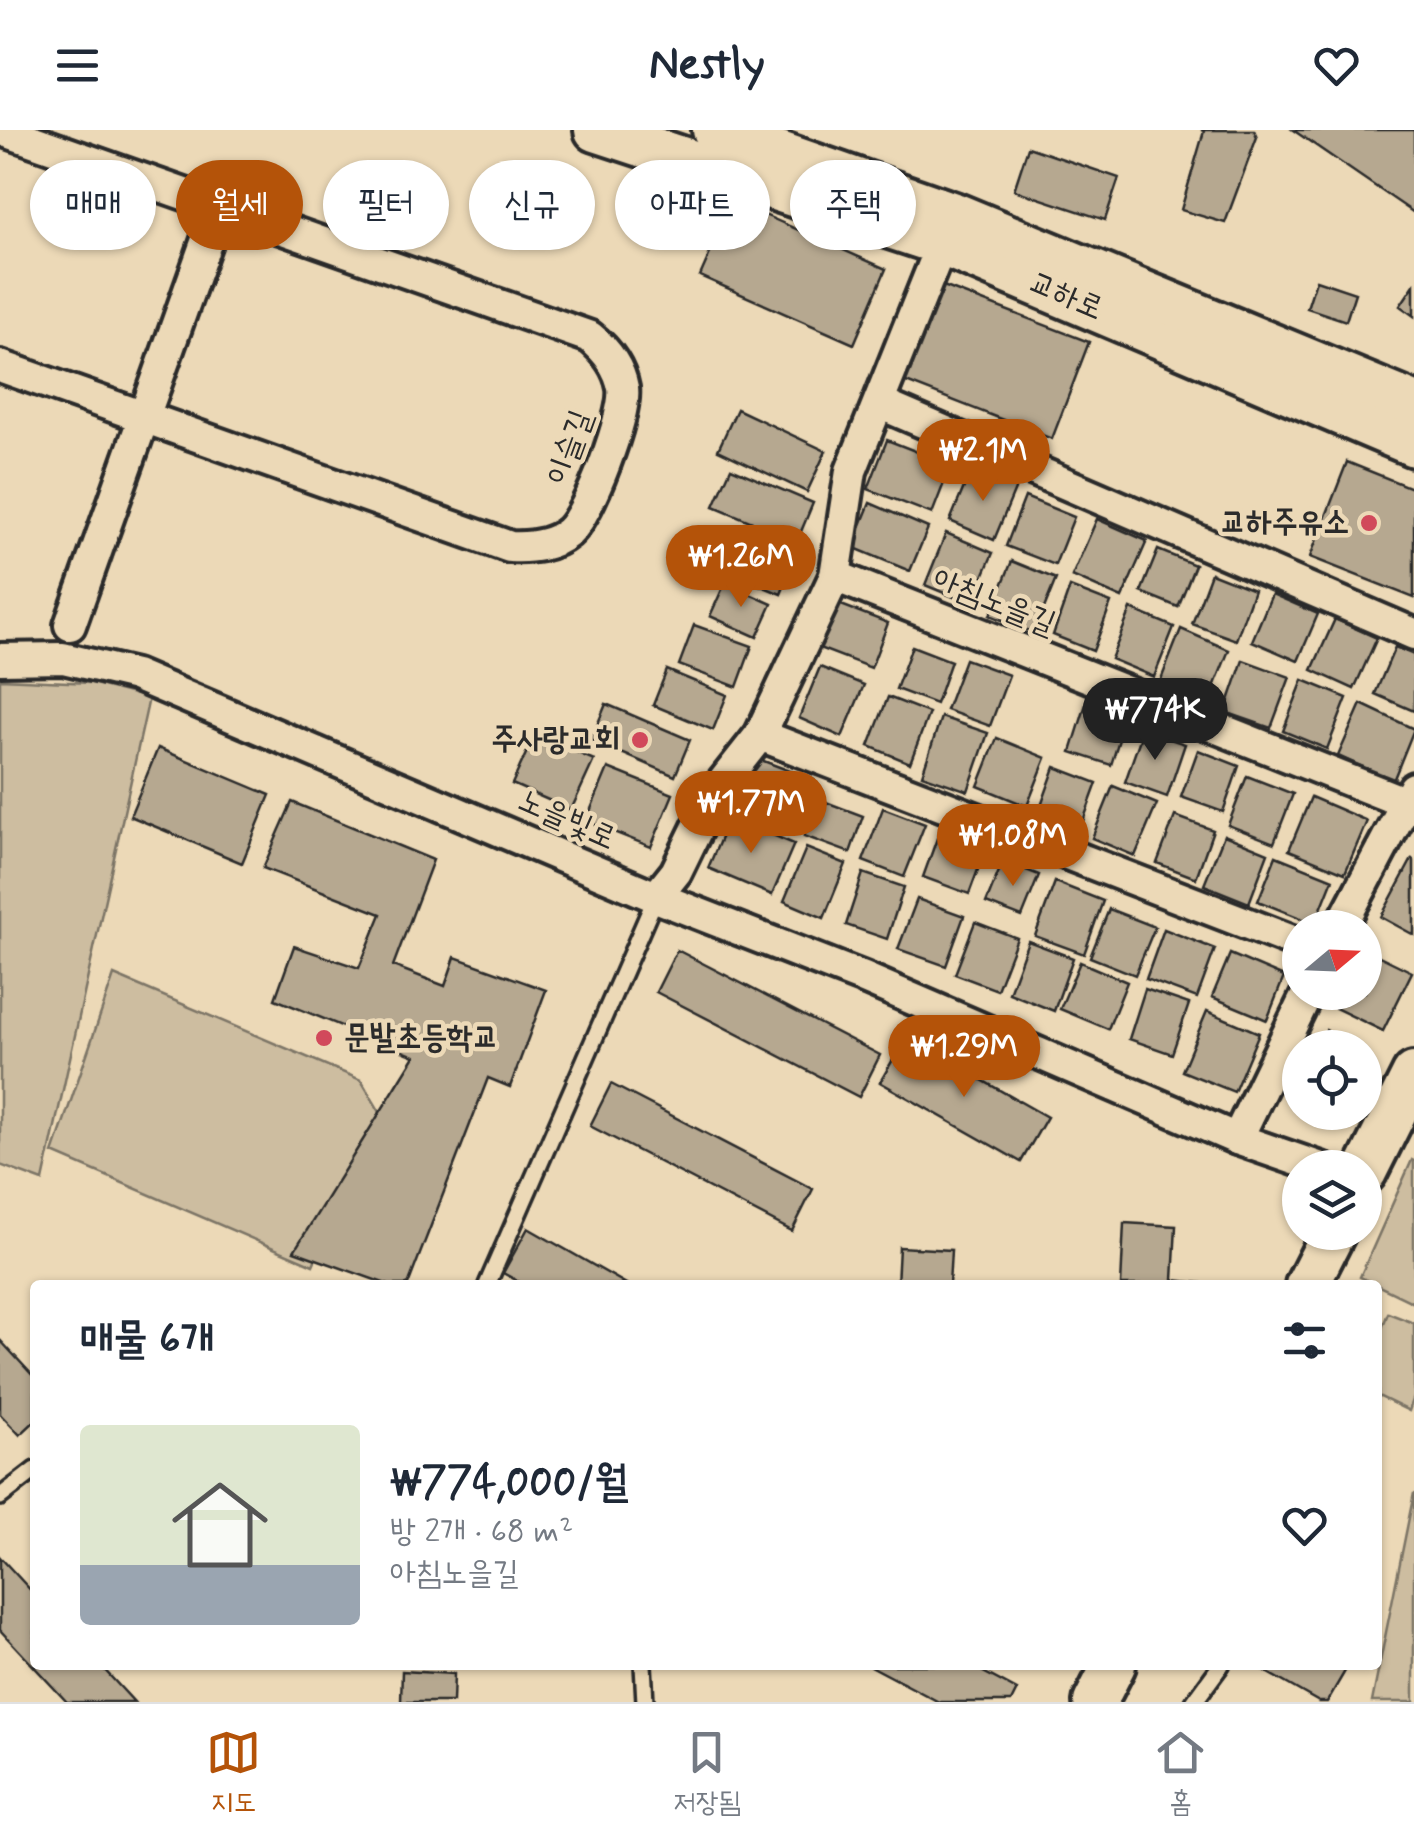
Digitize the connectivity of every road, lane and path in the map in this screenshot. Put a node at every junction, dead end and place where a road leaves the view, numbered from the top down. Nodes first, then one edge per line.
1 (596, 130) edge
2 (714, 130) edge
3 (6, 135) edge
4 (176, 192) edge
5 (303, 235) edge
6 (942, 244) junction
7 (203, 250) edge
8 (0, 366) edge
9 (880, 404) junction
10 (1414, 404) edge
11 (144, 417) junction
12 (1414, 446) edge
13 (836, 576) junction
14 (70, 624) dead end
15 (1414, 634) edge
16 (0, 659) edge
17 (760, 735) junction
18 (1410, 796) edge
19 (656, 898) junction
20 (1350, 910) edge
21 (1282, 937) edge
22 (1299, 1010) edge
23 (1414, 1074) edge
24 (1237, 1139) junction
25 (1376, 1150) edge
26 (1282, 1155) edge
27 (1325, 1250) edge
28 (489, 1280) edge
29 (1310, 1280) edge
30 (30, 1474) edge
31 (0, 1497) edge
32 (643, 1670) edge
33 (1111, 1670) edge
34 (1217, 1670) edge
35 (644, 1702) edge
36 (1095, 1702) edge
37 (1194, 1702) edge

1 - 6 street, 교하로
2 - 10 street, 교하로
3 - 4 street, 이슬길
5 - 11 street, 이슬길
6 - 9 street
6 - 12 street, 교하로
7 - 11 street
8 - 11 street, 이슬길
9 - 13 street
9 - 15 street
11 - 14 street
13 - 17 street
13 - 18 street, 아침노을길
16 - 19 street, 노을빛로
17 - 19 street
17 - 21 street
18 - 20 street, 아침노을길
19 - 24 street, 노을빛로
19 - 28 lane
22 - 24 street
23 - 25 street
24 - 26 street, 노을빛로
27 - 29 street
30 - 31 lane
32 - 35 lane
33 - 36 street
34 - 37 lane

